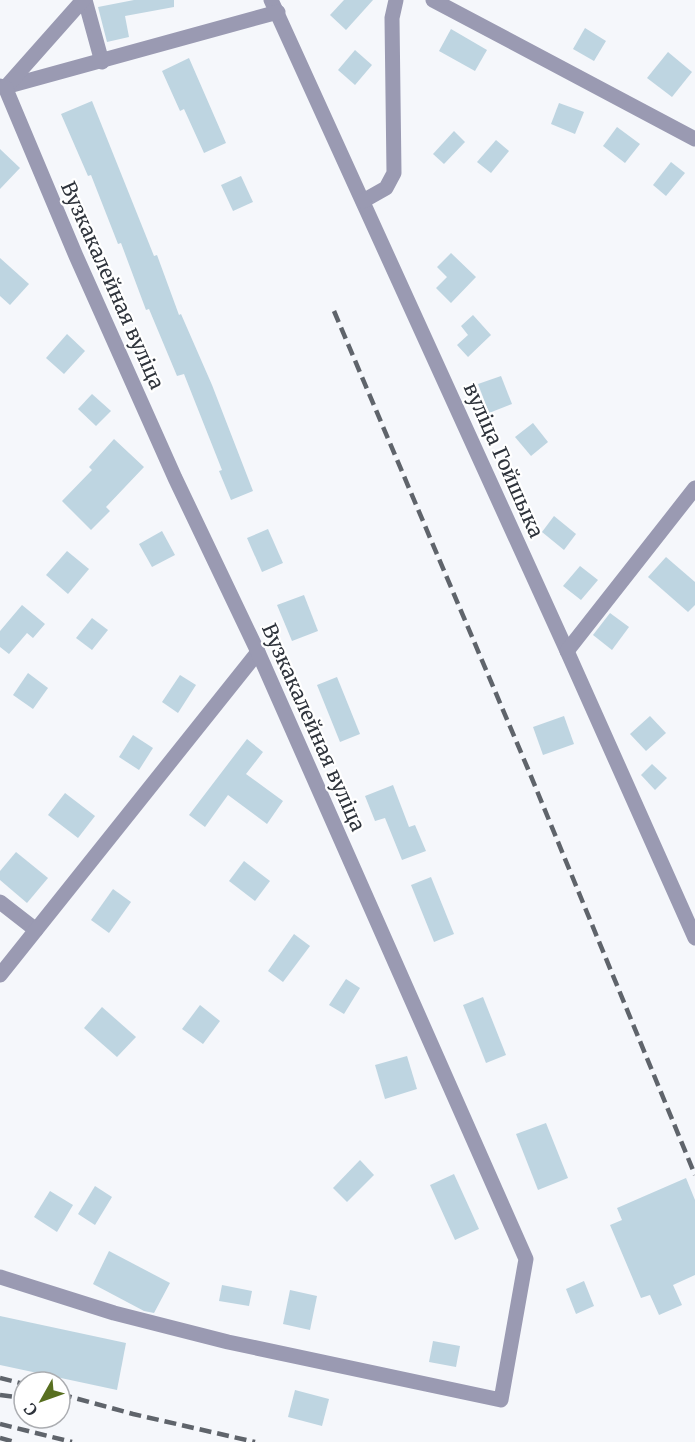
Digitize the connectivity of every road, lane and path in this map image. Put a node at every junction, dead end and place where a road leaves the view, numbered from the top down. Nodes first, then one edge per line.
1 (84, 0) edge
2 (396, 0) edge
3 (433, 0) edge
4 (274, 6) edge
5 (102, 62) junction
6 (2, 90) edge
7 (695, 140) edge
8 (363, 201) junction
9 (695, 488) edge
10 (567, 651) junction
11 (258, 652) junction
12 (0, 902) edge
13 (36, 930) junction
14 (695, 938) edge
15 (0, 975) edge
16 (0, 1277) edge

1 - 5 street
1 - 6 street
2 - 8 street
3 - 7 street
4 - 5 street
4 - 8 street, вуліца Гойшыка
5 - 6 street
6 - 11 street, Вузкакалейная вуліца
8 - 10 street, вуліца Гойшыка
9 - 10 street
10 - 14 street, вуліца Гойшыка
11 - 13 street
11 - 16 street, Вузкакалейная вуліца
12 - 13 street
13 - 15 street

